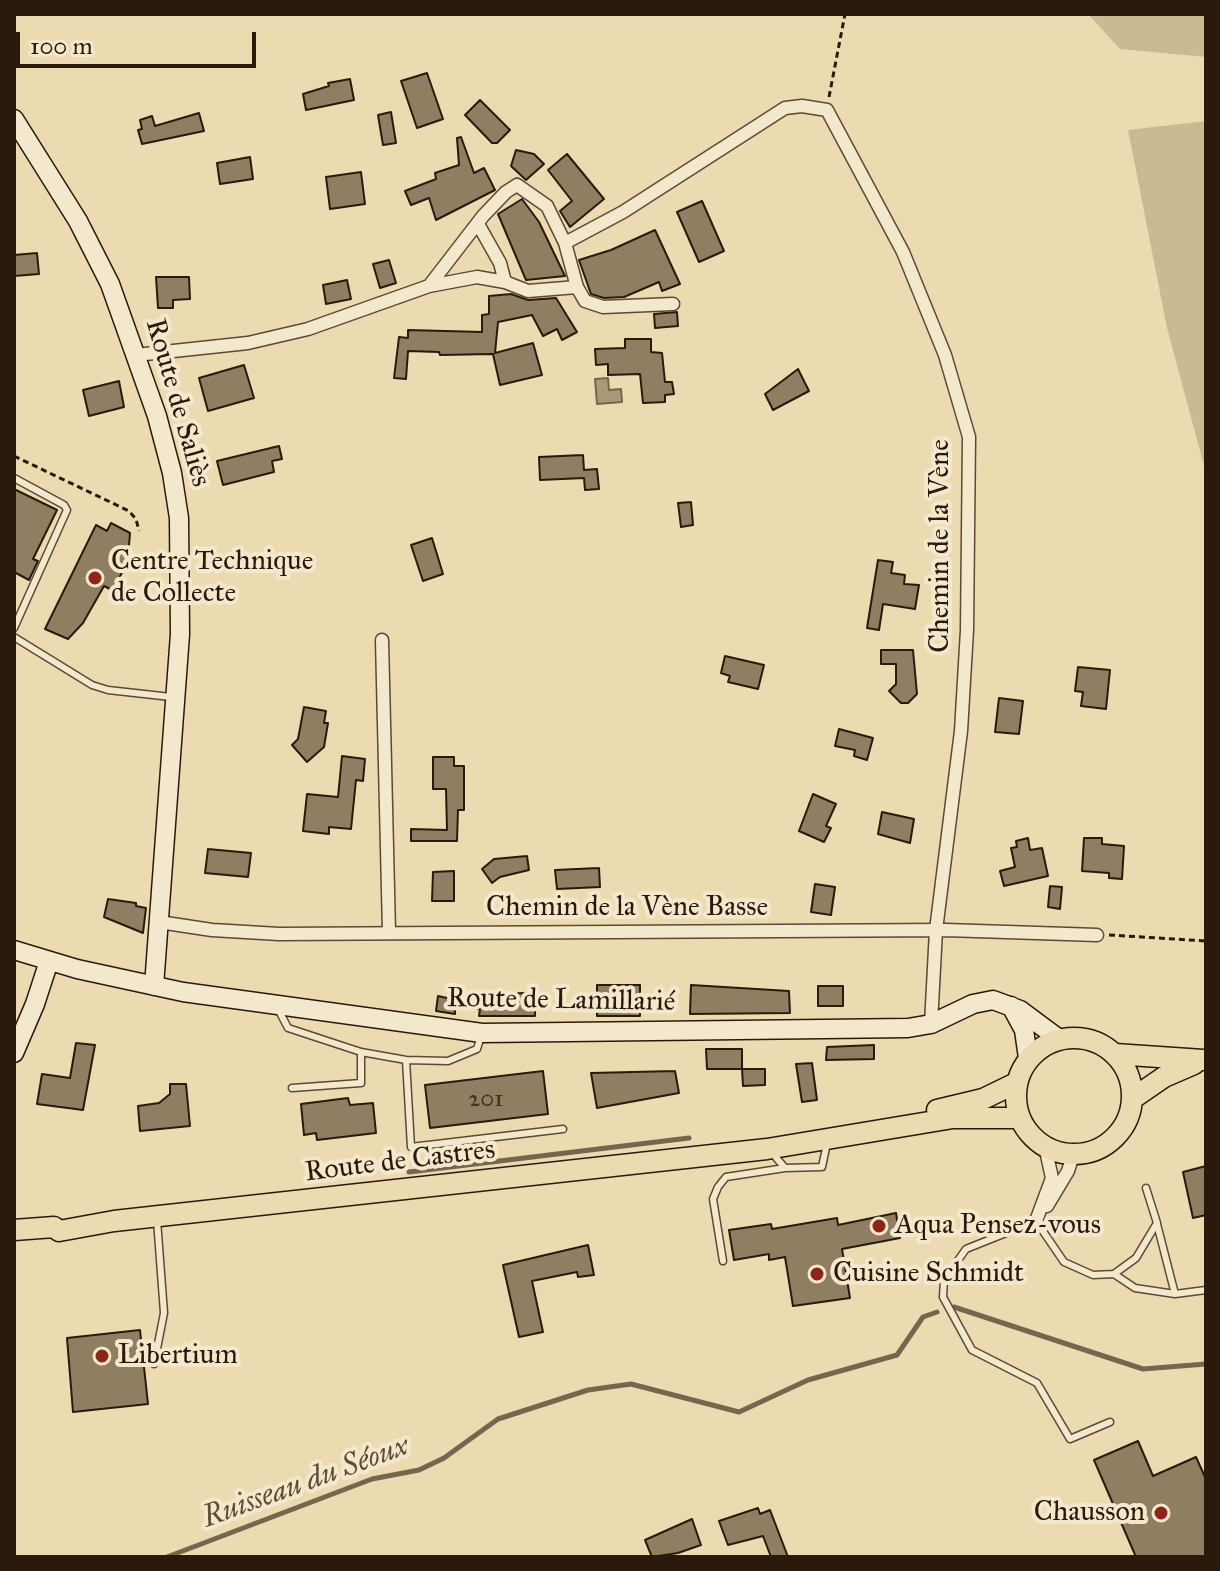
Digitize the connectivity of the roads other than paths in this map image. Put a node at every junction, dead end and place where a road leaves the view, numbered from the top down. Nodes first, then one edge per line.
1 (14, 119) edge
2 (478, 224) junction
3 (565, 243) junction
4 (505, 282) junction
5 (429, 286) junction
6 (577, 287) junction
7 (673, 304) dead end
8 (136, 355) junction
9 (14, 478) edge
10 (14, 628) edge
11 (14, 637) edge
12 (382, 640) dead end
13 (174, 697) junction
14 (159, 922) junction
15 (936, 930) junction
16 (389, 932) junction
17 (1097, 935) road end
18 (14, 950) edge
19 (49, 961) junction
20 (154, 986) junction
21 (1011, 1006) junction
22 (277, 1007) junction
23 (931, 1024) junction
24 (482, 1033) junction
25 (1059, 1039) junction
26 (16, 1042) edge
27 (361, 1052) junction
28 (1115, 1054) junction
29 (1028, 1058) junction
30 (406, 1060) junction
31 (1204, 1060) edge
32 (1016, 1083) junction
33 (292, 1088) dead end
34 (1132, 1099) junction
35 (1020, 1118) junction
36 (563, 1129) dead end
37 (827, 1140) junction
38 (1045, 1146) junction
39 (767, 1149) junction
40 (693, 1155) junction
41 (1073, 1155) junction
42 (785, 1168) junction
43 (1146, 1188) dead end
44 (157, 1216) junction
45 (1036, 1221) junction
46 (1157, 1223) junction
47 (14, 1230) edge
48 (723, 1261) dead end
49 (1114, 1274) junction
50 (1206, 1290) edge
51 (1175, 1294) junction
52 (154, 1364) dead end
53 (1110, 1422) dead end

1 - 8 main road, Route de Saliès
2 - 3 street
2 - 4 street
2 - 5 street
3 - 6 street
3 - 15 street, Chemin de la Vène
4 - 5 street
4 - 6 street
5 - 8 street
6 - 7 street
8 - 13 main road, Route de Saliès
9 - 10 lane
11 - 13 lane
12 - 16 street
13 - 14 main road, Route de Saliès
14 - 16 street, Chemin de la Vène Basse
14 - 20 main road, Route de Saliès
15 - 16 street, Chemin de la Vène Basse
15 - 17 street, Chemin de la Vène Basse
15 - 23 street, Chemin de la Vène
18 - 19 main road, Route de Lamillarié
19 - 20 main road, Route de Lamillarié
19 - 26 main road
20 - 22 main road, Route de Lamillarié
21 - 23 main road, Route de Lamillarié
21 - 25 main road
21 - 29 main road
22 - 24 main road, Route de Lamillarié
22 - 27 lane
23 - 24 main road, Route de Lamillarié
24 - 30 lane
25 - 28 main road
25 - 29 main road
27 - 30 lane
27 - 33 lane
28 - 31 main road
28 - 34 main road
29 - 32 main road
30 - 36 lane
31 - 34 main road
32 - 35 main road
32 - 40 main road, Route de Castres
34 - 41 main road
35 - 37 main road, Route de Castres
35 - 38 main road
37 - 39 main road, Route de Castres
37 - 42 lane
38 - 41 main road
38 - 45 street
39 - 40 main road, Route de Castres
39 - 42 lane
40 - 44 main road, Route de Castres
41 - 45 street
42 - 48 lane
43 - 46 lane
44 - 47 main road, Route de Castres
44 - 52 lane
45 - 49 lane
45 - 53 lane
46 - 49 lane
46 - 51 lane
49 - 51 lane
50 - 51 lane

